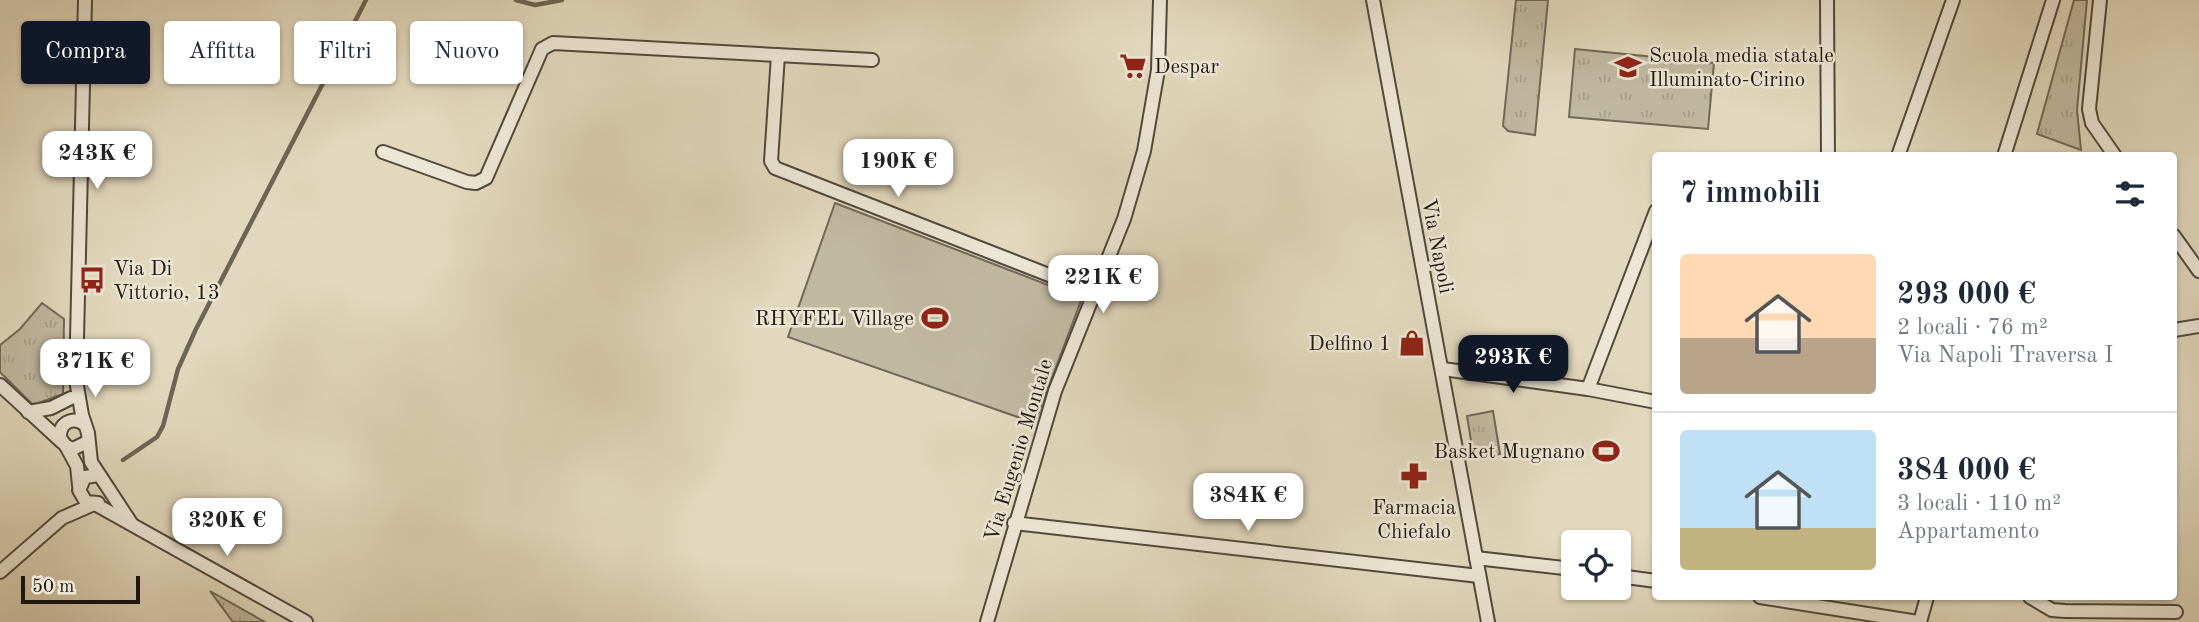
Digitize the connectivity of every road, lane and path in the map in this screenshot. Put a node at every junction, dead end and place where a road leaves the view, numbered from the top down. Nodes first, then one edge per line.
1 (85, 0) edge
2 (1160, 0) edge
3 (1373, 0) edge
4 (1828, 0) edge
5 (1953, 0) edge
6 (2053, 0) edge
7 (2100, 0) edge
8 (778, 55) junction
9 (872, 60) dead end
10 (383, 152) dead end
11 (1828, 152) edge
12 (1899, 152) edge
13 (2005, 152) edge
14 (2112, 152) edge
15 (1652, 221) edge
16 (2177, 240) edge
17 (2199, 271) edge
18 (1095, 293) junction
19 (2199, 326) edge
20 (2177, 330) edge
21 (1443, 369) junction
22 (76, 380) junction
23 (0, 385) edge
24 (1588, 389) junction
25 (71, 398) junction
26 (1652, 401) edge
27 (31, 414) junction
28 (65, 423) junction
29 (84, 424) junction
30 (87, 442) junction
31 (64, 444) junction
32 (99, 475) junction
33 (79, 488) junction
34 (108, 490) junction
35 (95, 504) junction
36 (62, 518) junction
37 (131, 523) junction
38 (1014, 523) junction
39 (1476, 558) junction
40 (1561, 568) edge
41 (0, 572) edge
42 (1479, 576) junction
43 (1631, 578) edge
44 (1652, 581) edge
45 (1779, 600) edge
46 (1926, 600) edge
47 (2035, 600) edge
48 (2176, 612) dead end
49 (306, 622) edge
50 (987, 622) edge
51 (1488, 622) edge
52 (1919, 622) edge

1 - 22 street
2 - 18 street, Via Eugenio Montale
3 - 21 street, Via Napoli
4 - 11 street
5 - 12 street
6 - 13 street
7 - 14 street
8 - 9 street
8 - 10 street
8 - 18 street
15 - 24 street
16 - 17 street
18 - 38 street, Via Eugenio Montale
19 - 20 street
21 - 24 street
21 - 39 street, Via Napoli
22 - 25 street
22 - 29 street
23 - 27 street
24 - 26 street
25 - 27 street
25 - 28 street
27 - 28 street
27 - 31 street
28 - 29 street
28 - 31 street
29 - 30 street
30 - 31 street
30 - 32 street
31 - 33 street
32 - 33 street
32 - 34 street
33 - 35 street
33 - 36 street
34 - 35 street
34 - 37 street
35 - 36 street
35 - 37 street
36 - 41 street
37 - 49 street
38 - 42 street
38 - 50 street, Via Eugenio Montale
39 - 40 street
39 - 42 street, Via Napoli
42 - 51 street, Via Napoli
43 - 44 street
45 - 52 street
46 - 52 street
47 - 48 street

